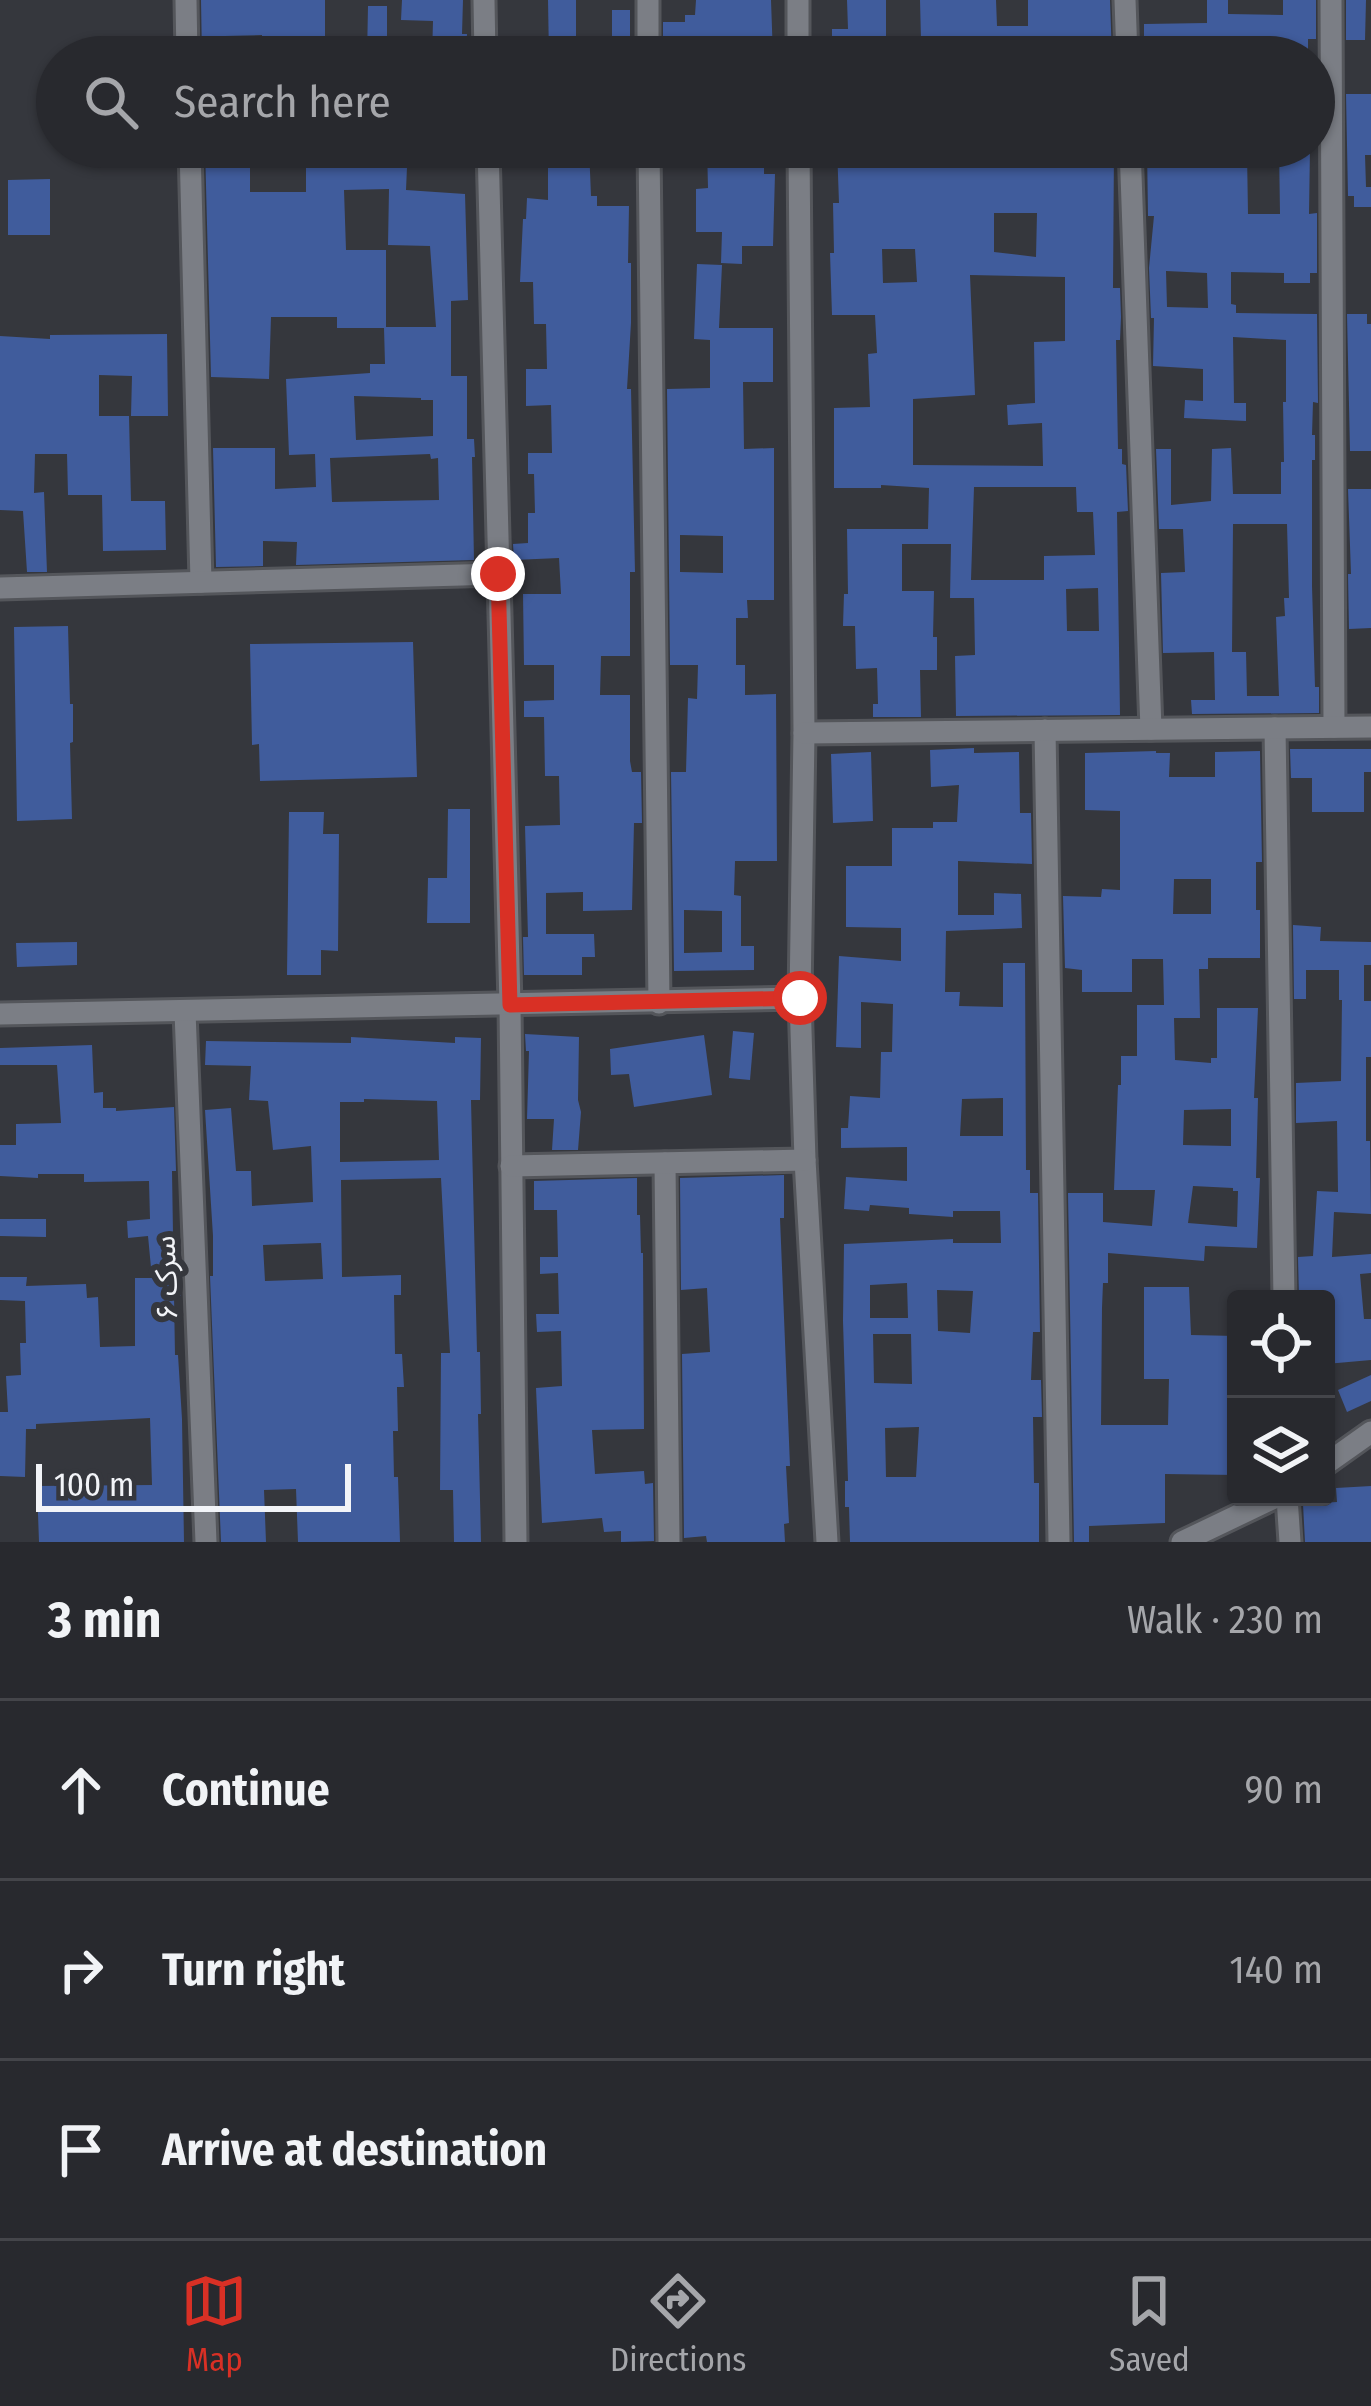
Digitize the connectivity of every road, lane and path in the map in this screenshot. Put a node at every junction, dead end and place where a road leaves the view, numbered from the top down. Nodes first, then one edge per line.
1 (186, 0) edge
2 (484, 0) edge
3 (648, 0) edge
4 (798, 0) edge
5 (1125, 0) edge
6 (1331, 0) edge
7 (187, 36) edge
8 (485, 36) edge
9 (648, 36) edge
10 (799, 36) edge
11 (1126, 36) edge
12 (1331, 36) edge
13 (191, 168) edge
14 (488, 168) edge
15 (649, 168) edge
16 (799, 168) edge
17 (1131, 168) edge
18 (1332, 168) edge
19 (498, 574) junction
20 (201, 583) junction
21 (0, 588) edge
22 (1334, 727) junction
23 (1371, 727) edge
24 (1275, 728) junction
25 (1151, 729) junction
26 (1045, 730) junction
27 (804, 733) junction
28 (800, 998) junction
29 (659, 1003) junction
30 (510, 1005) junction
31 (185, 1012) junction
32 (0, 1014) edge
33 (805, 1160) junction
34 (665, 1163) junction
35 (511, 1166) junction
36 (1284, 1290) edge
37 (1371, 1432) edge
38 (1335, 1458) edge
39 (1257, 1506) edge
40 (1288, 1506) edge
41 (206, 1542) edge
42 (515, 1542) edge
43 (669, 1542) edge
44 (827, 1542) edge
45 (1059, 1542) edge
46 (1182, 1542) edge
47 (1290, 1542) edge

1 - 7 street
2 - 8 street
3 - 9 street
4 - 10 street
5 - 11 street
6 - 12 street
13 - 20 street
14 - 19 street
15 - 29 street
16 - 27 street
17 - 25 street
18 - 22 street
19 - 20 street
19 - 30 street
20 - 21 street
22 - 23 street
22 - 24 street
24 - 25 street
24 - 36 street
25 - 26 street
26 - 27 street
26 - 45 street
27 - 28 street
28 - 29 street
28 - 33 street
29 - 30 street
30 - 31 street
30 - 35 street
31 - 32 street
31 - 41 street, سرک ۶
33 - 34 street
33 - 44 street
34 - 35 street
34 - 43 street
35 - 42 street
37 - 38 street
39 - 46 street
40 - 47 street

